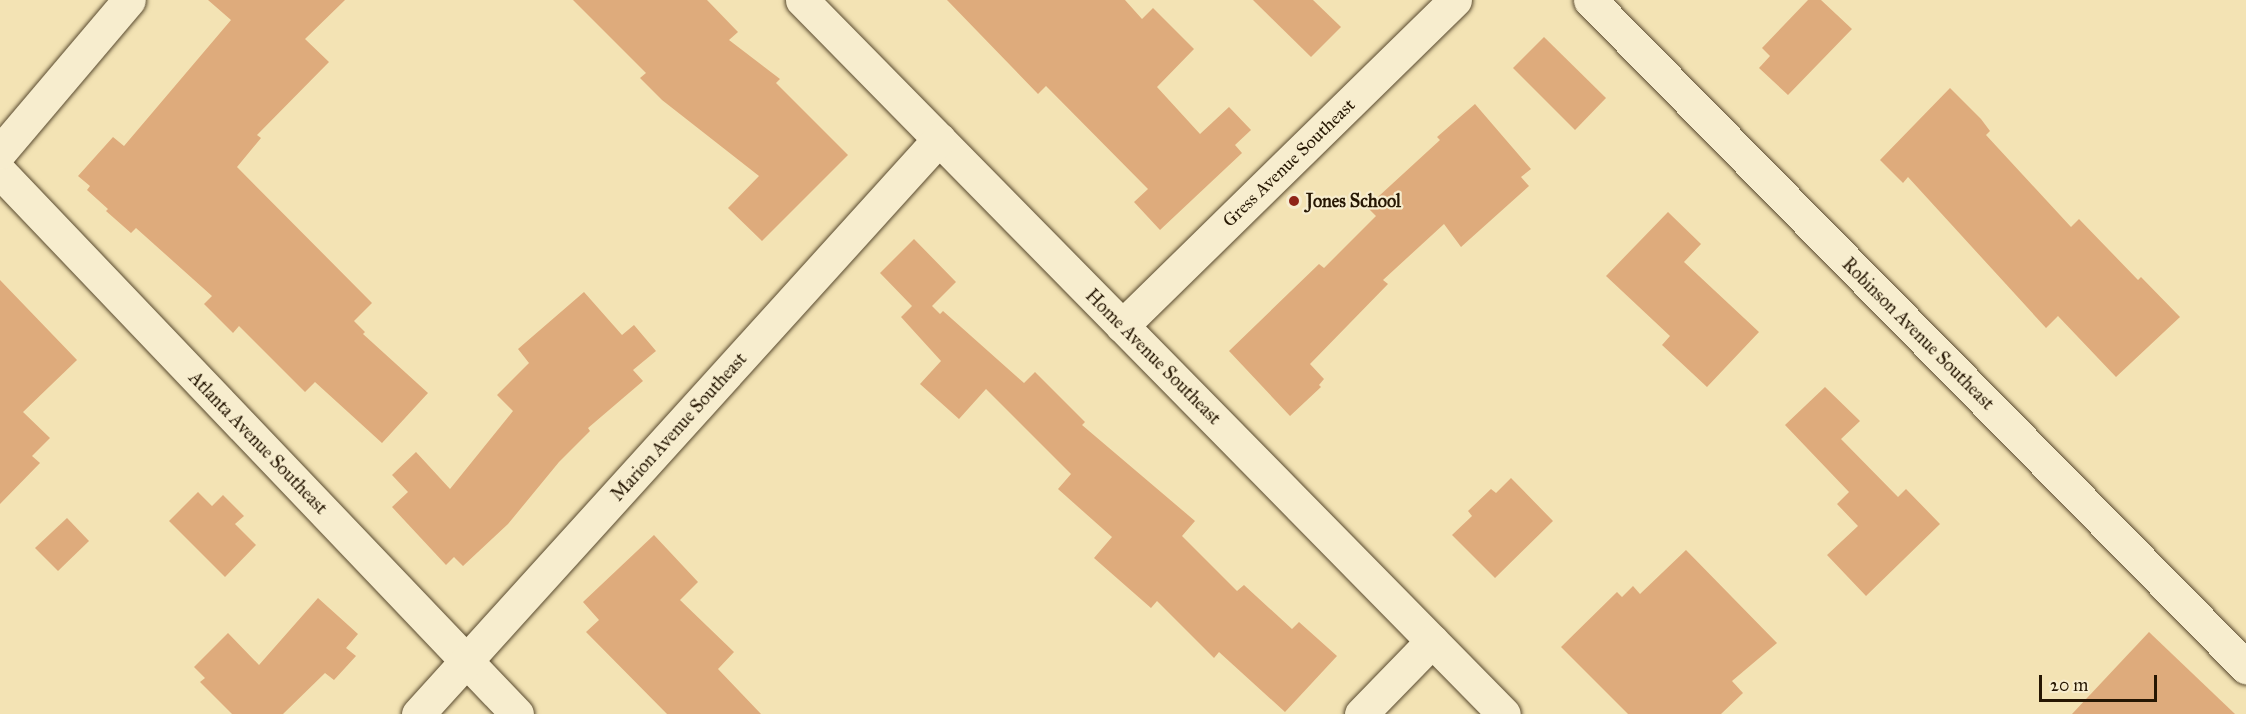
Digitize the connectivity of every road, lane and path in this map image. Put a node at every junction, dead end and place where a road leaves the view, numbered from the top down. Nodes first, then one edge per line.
1 (129, 0) edge
2 (802, 0) edge
3 (1455, 0) edge
4 (1590, 0) edge
5 (939, 139) junction
6 (0, 152) edge
7 (0, 172) edge
8 (1122, 326) junction
9 (1432, 641) junction
10 (466, 661) junction
11 (2246, 668) edge
12 (418, 714) edge
13 (517, 714) edge
14 (1361, 714) edge
15 (1504, 714) edge

1 - 6 street
2 - 5 street, Home Avenue Southeast
3 - 8 street, Gress Avenue Southeast
4 - 11 street, Robinson Avenue Southeast
5 - 8 street, Home Avenue Southeast
5 - 10 street, Marion Avenue Southeast
7 - 10 street, Atlanta Avenue Southeast
8 - 9 street, Home Avenue Southeast
9 - 14 street
9 - 15 street, Home Avenue Southeast
10 - 12 street, Marion Avenue Southeast
10 - 13 street, Atlanta Avenue Southeast

